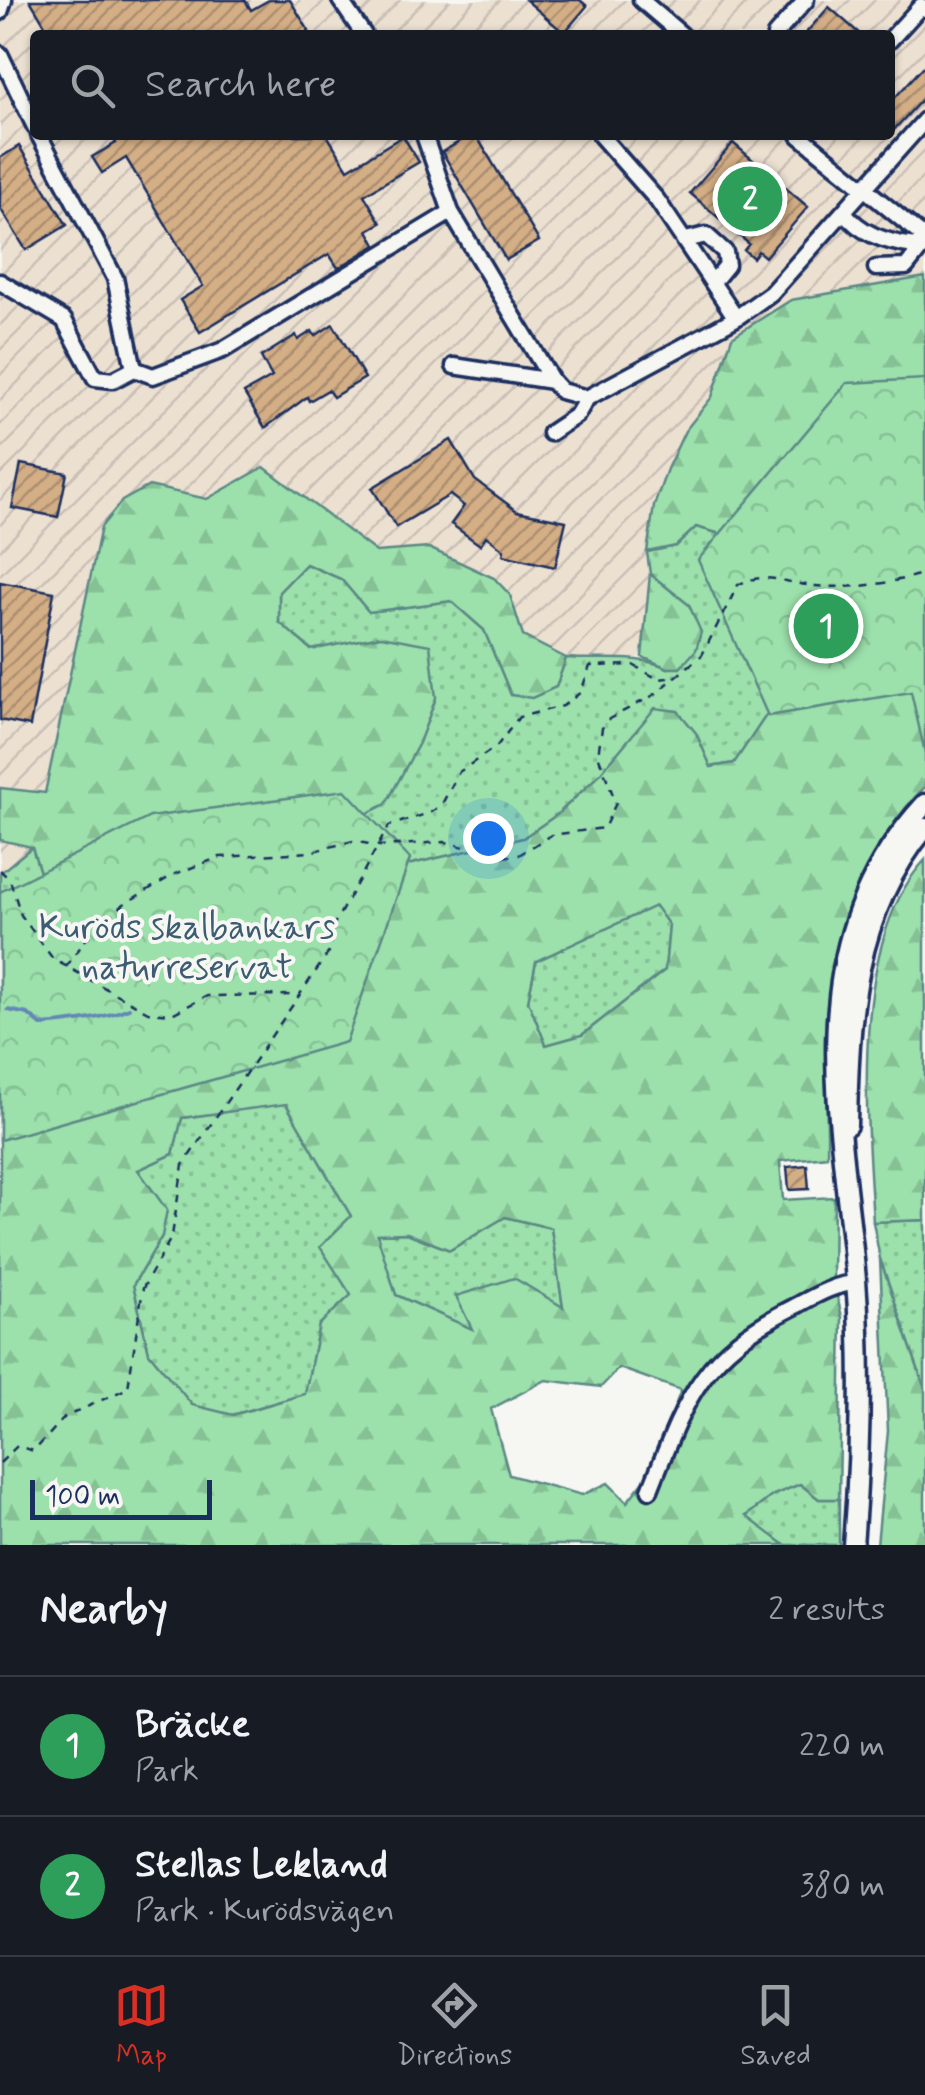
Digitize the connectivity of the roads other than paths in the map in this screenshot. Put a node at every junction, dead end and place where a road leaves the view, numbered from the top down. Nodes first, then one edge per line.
1 (4, 0) edge
2 (340, 0) edge
3 (642, 0) edge
4 (806, 0) edge
5 (925, 9) edge
6 (0, 12) edge
7 (361, 30) edge
8 (676, 30) edge
9 (779, 30) edge
10 (895, 35) edge
11 (0, 54) edge
12 (30, 117) edge
13 (925, 120) edge
14 (42, 140) edge
15 (426, 140) edge
16 (604, 140) edge
17 (805, 140) edge
18 (864, 190) junction
19 (450, 212) junction
20 (845, 213) junction
21 (686, 240) junction
22 (925, 240) edge
23 (876, 268) dead end
24 (0, 282) edge
25 (714, 282) junction
26 (736, 318) junction
27 (454, 366) dead end
28 (134, 369) junction
29 (552, 381) junction
30 (587, 398) junction
31 (550, 433) dead end
32 (925, 804) edge
33 (925, 828) edge
34 (842, 1156) junction
35 (856, 1282) junction
36 (650, 1490) dead end
37 (853, 1545) edge

1 - 6 street
2 - 7 street
3 - 8 street
4 - 9 street
5 - 10 street
11 - 12 street
13 - 18 street
14 - 28 street
15 - 19 street
16 - 21 street
17 - 18 street
18 - 20 street
18 - 22 street
19 - 28 street
19 - 29 street
20 - 22 street
20 - 26 street
21 - 25 street
21 - 25 street
22 - 23 street
24 - 28 street
25 - 26 street
26 - 30 street
27 - 29 street
29 - 30 street
30 - 31 street
32 - 34 main road
33 - 34 main road
34 - 35 main road
35 - 36 street
35 - 37 main road

